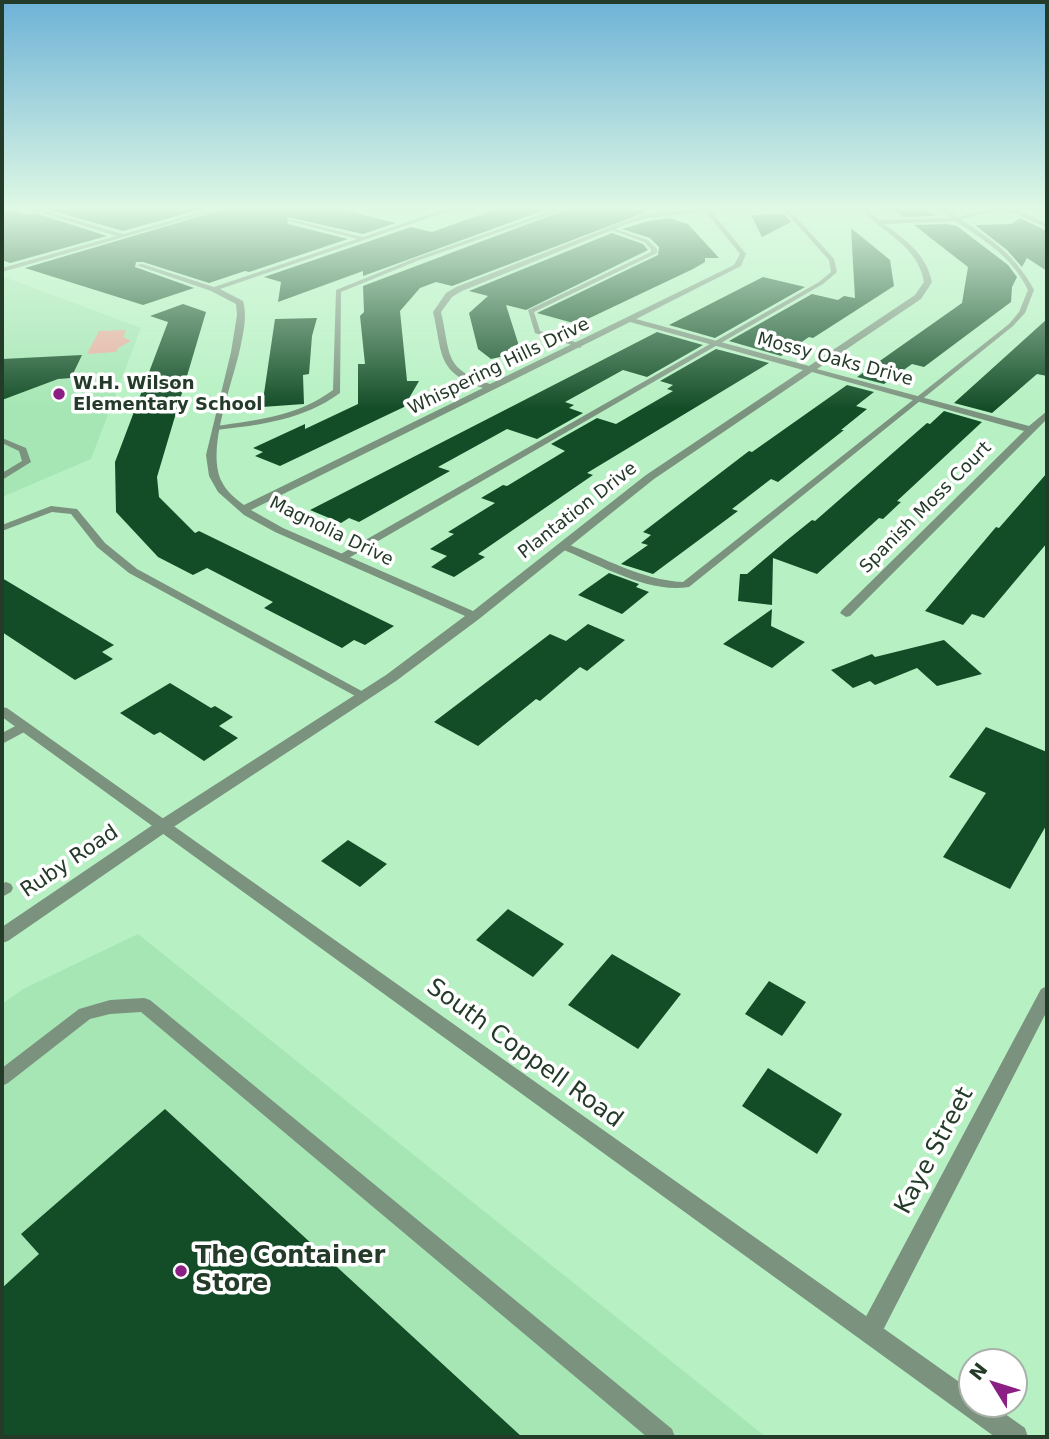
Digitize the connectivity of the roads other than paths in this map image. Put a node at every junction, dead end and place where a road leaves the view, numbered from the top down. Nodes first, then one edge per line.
1 (168, 274) edge
2 (258, 274) edge
3 (379, 274) edge
4 (496, 274) edge
5 (609, 274) edge
6 (723, 274) edge
7 (831, 274) edge
8 (927, 274) edge
9 (1024, 274) edge
10 (214, 289) junction
11 (631, 320) junction
12 (715, 344) junction
13 (578, 346) junction
14 (811, 369) junction
15 (493, 388) junction
16 (920, 399) junction
17 (1047, 414) edge
18 (216, 428) junction
19 (1031, 430) junction
20 (2, 440) edge
21 (2, 477) edge
22 (244, 509) junction
23 (2, 528) edge
24 (563, 546) junction
25 (343, 557) junction
26 (846, 613) dead end
27 (475, 616) junction
28 (363, 695) junction
29 (2, 711) edge
30 (23, 726) junction
31 (2, 739) edge
32 (163, 826) junction
33 (2, 936) edge
34 (1047, 994) edge
35 (2, 1078) edge
36 (870, 1332) junction
37 (664, 1437) edge
38 (1016, 1437) edge

1 - 10 street, Magnolia Drive
2 - 10 street
3 - 18 lane
4 - 15 street
5 - 13 lane
6 - 11 street, Whispering Hills Drive
7 - 12 lane
8 - 14 street, Plantation Drive
9 - 16 lane
10 - 18 street, Magnolia Drive
11 - 12 street, Mossy Oaks Drive
11 - 13 street, Whispering Hills Drive
12 - 14 street, Mossy Oaks Drive
12 - 25 lane
13 - 15 street, Whispering Hills Drive
14 - 16 street, Mossy Oaks Drive
14 - 24 street, Plantation Drive
15 - 22 street, Whispering Hills Drive
16 - 19 street, Mossy Oaks Drive
16 - 24 lane
17 - 19 street, Spanish Moss Court
18 - 22 street, Magnolia Drive
19 - 26 street, Spanish Moss Court
20 - 21 lane
22 - 25 street, Magnolia Drive
23 - 28 lane
24 - 27 street, Plantation Drive
25 - 27 street, Magnolia Drive
27 - 28 street, Plantation Drive
28 - 32 street, Plantation Drive
29 - 30 street, South Coppell Road
30 - 31 street
30 - 32 street, South Coppell Road
32 - 33 street, Ruby Road
32 - 36 street, South Coppell Road
34 - 36 street, Kaye Street
35 - 37 lane
36 - 38 street, South Coppell Road

